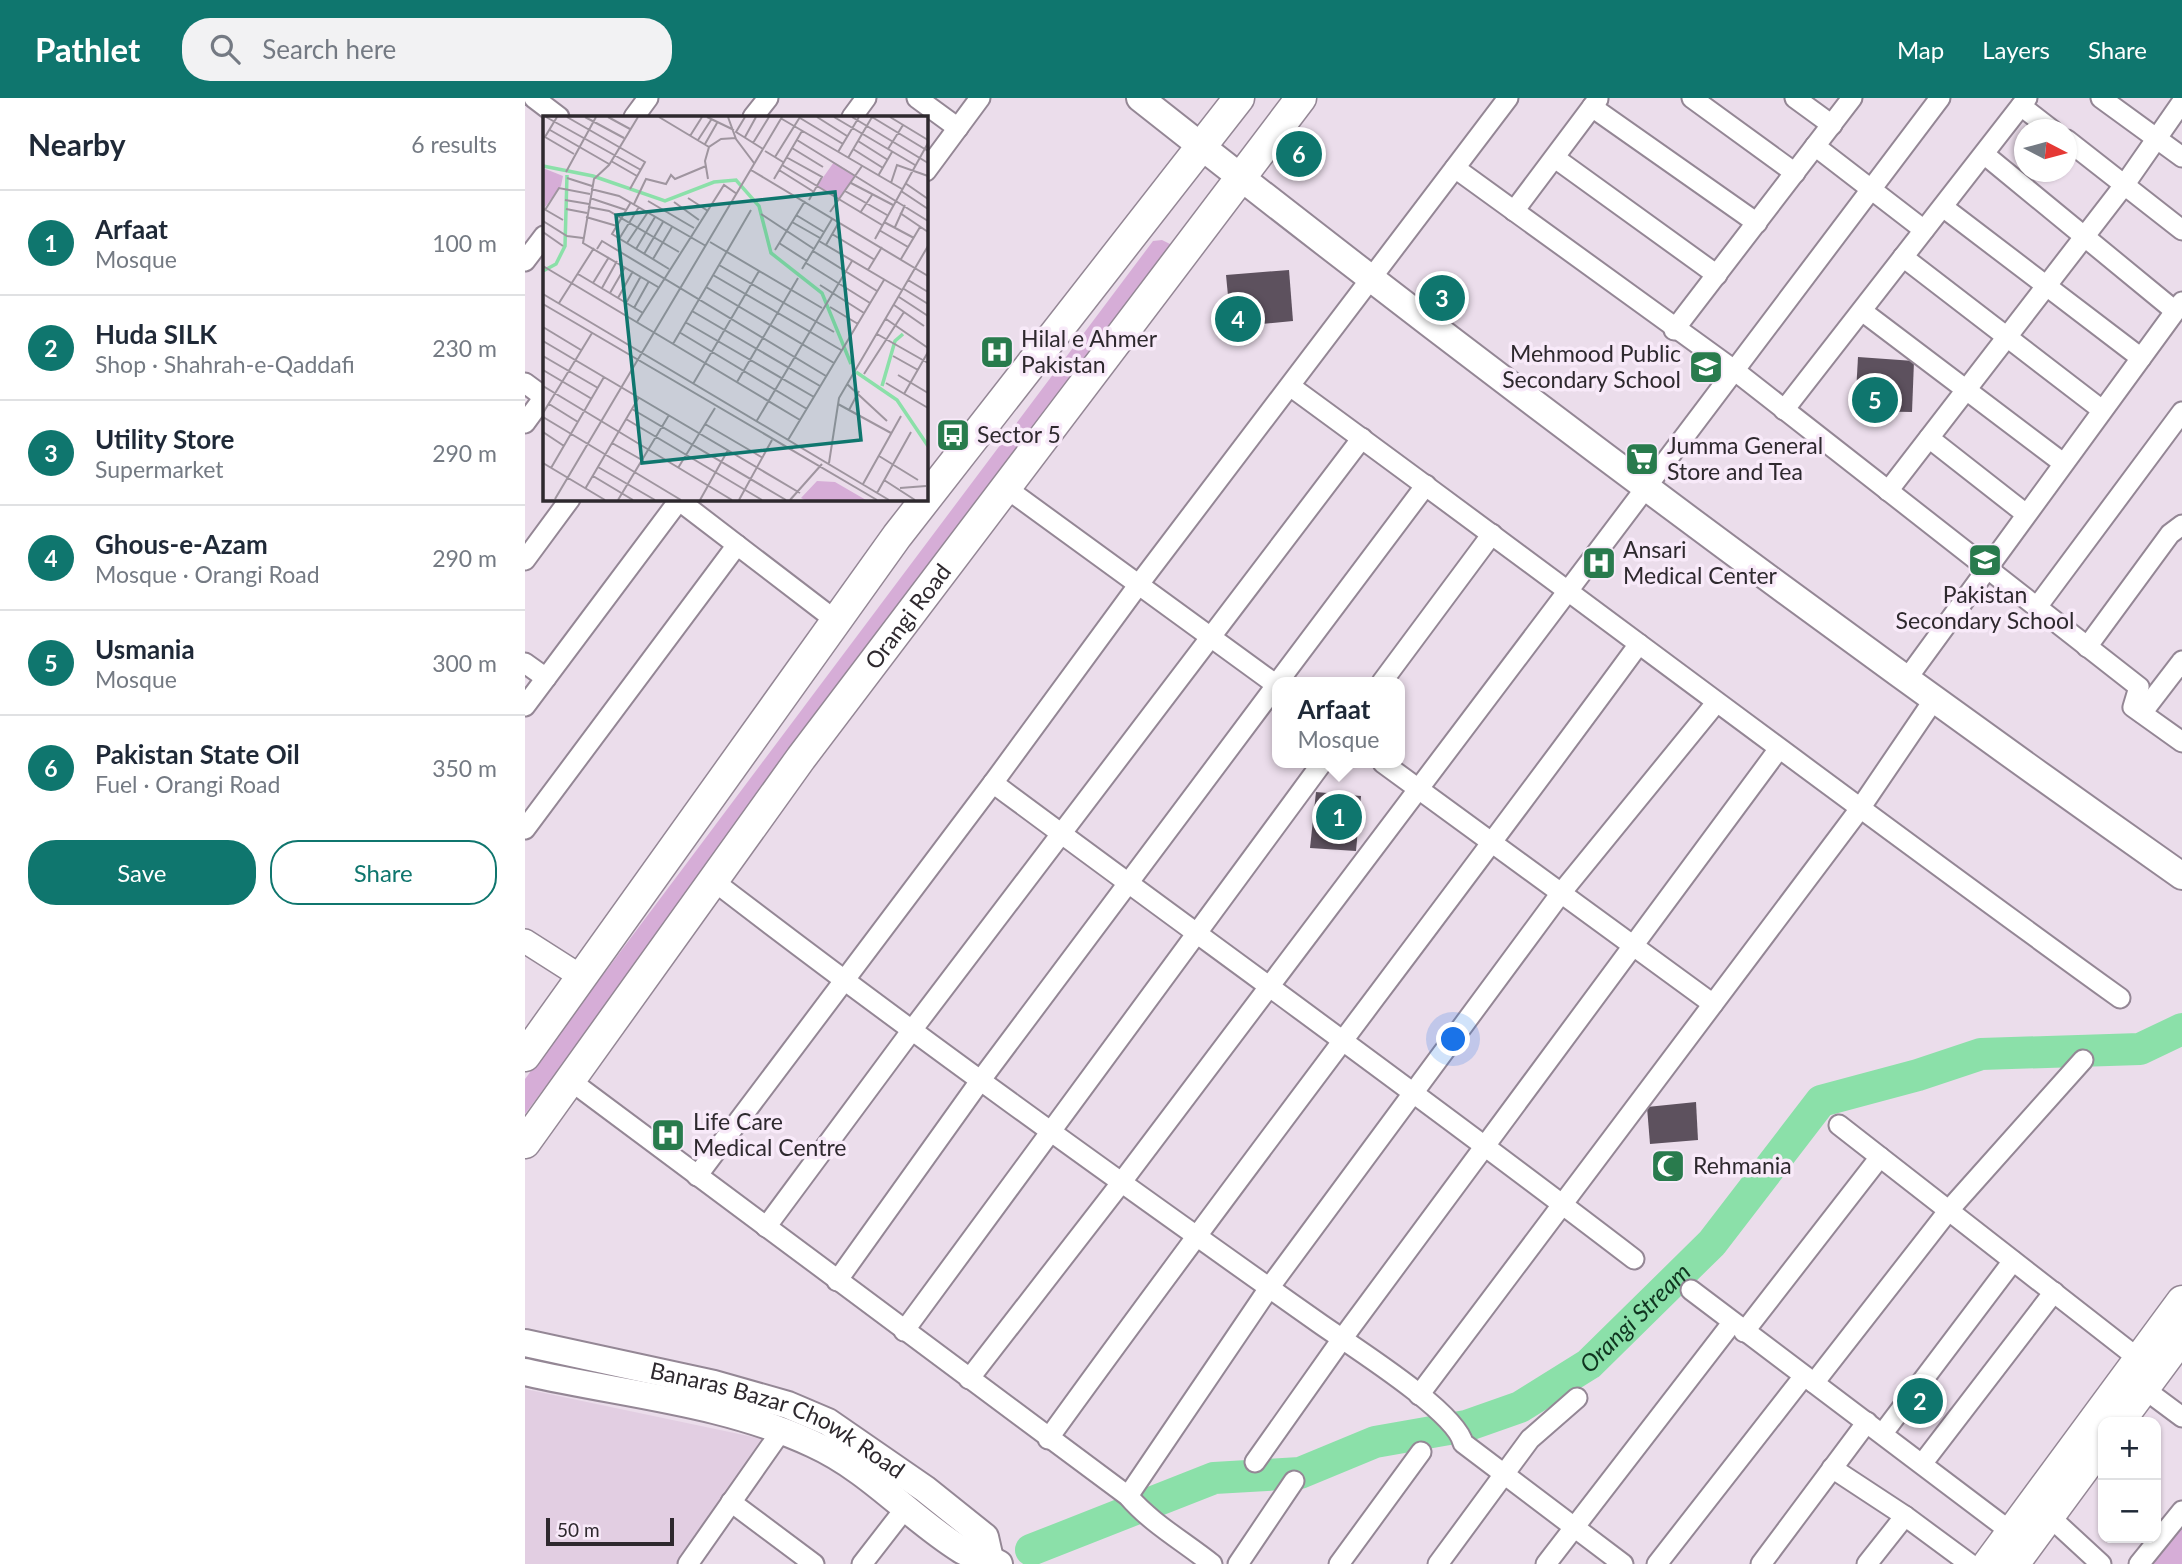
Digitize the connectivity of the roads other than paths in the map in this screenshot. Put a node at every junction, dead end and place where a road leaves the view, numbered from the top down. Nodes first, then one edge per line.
1 (648, 98) edge
2 (768, 98) edge
3 (866, 98) edge
4 (917, 98) edge
5 (980, 98) edge
6 (1140, 98) edge
7 (1239, 98) edge
8 (1301, 98) edge
9 (1508, 98) edge
10 (1692, 98) edge
11 (1795, 98) edge
12 (1852, 98) edge
13 (1940, 98) edge
14 (538, 99) edge
15 (2106, 100) edge
16 (1596, 102) edge
17 (2024, 102) edge
18 (2182, 102) edge
19 (558, 116) edge
20 (635, 116) edge
21 (754, 116) edge
22 (853, 116) edge
23 (2041, 119) edge
24 (1832, 125) junction
25 (958, 128) junction
26 (2158, 139) junction
27 (1201, 146) junction
28 (1815, 146) junction
29 (2077, 148) edge
30 (1984, 153) junction
31 (2182, 157) edge
32 (1555, 158) junction
33 (1455, 167) junction
34 (927, 170) edge
35 (1795, 173) junction
36 (1242, 179) junction
37 (2125, 184) junction
38 (1871, 189) junction
39 (1943, 207) junction
40 (1514, 211) junction
41 (1757, 223) junction
42 (1924, 230) junction
43 (2182, 230) edge
44 (2085, 236) junction
45 (543, 237) edge
46 (1903, 257) junction
47 (525, 261) edge
48 (1717, 275) junction
49 (1372, 278) junction
50 (2046, 288) junction
51 (2179, 306) edge
52 (1862, 311) junction
53 (1674, 330) junction
54 (2007, 337) junction
55 (2141, 358) junction
56 (1734, 370) junction
57 (525, 383) edge
58 (1290, 386) junction
59 (1966, 389) junction
60 (543, 396) edge
61 (543, 398) edge
62 (1784, 410) junction
63 (2102, 410) junction
64 (2182, 412) edge
65 (525, 423) edge
66 (1362, 438) junction
67 (1929, 438) junction
68 (2063, 463) junction
69 (1426, 485) junction
70 (1646, 485) junction
71 (1006, 488) junction
72 (1888, 491) junction
73 (569, 500) edge
74 (678, 500) edge
75 (680, 500) edge
76 (2026, 514) junction
77 (2182, 525) edge
78 (1492, 534) junction
79 (737, 545) junction
80 (525, 560) edge
81 (1986, 568) junction
82 (1139, 584) junction
83 (1568, 589) junction
84 (2037, 607) junction
85 (835, 620) junction
86 (1211, 637) junction
87 (1639, 644) junction
88 (2087, 647) junction
89 (2182, 661) edge
90 (525, 663) edge
91 (1283, 677) edge
92 (1386, 677) edge
93 (546, 678) junction
94 (1272, 680) edge
95 (1906, 680) junction
96 (1272, 692) edge
97 (1933, 701) junction
98 (1716, 703) junction
99 (525, 706) edge
100 (2142, 713) junction
101 (2182, 742) edge
102 (1778, 750) junction
103 (1318, 768) edge
104 (1390, 768) edge
105 (993, 783) junction
106 (1417, 788) junction
107 (1859, 810) junction
108 (525, 829) edge
109 (1061, 834) junction
110 (1493, 843) junction
111 (2182, 876) edge
112 (711, 879) junction
113 (1128, 883) junction
114 (1561, 893) junction
115 (1196, 934) junction
116 (525, 941) edge
117 (1633, 946) junction
118 (583, 978) junction
119 (844, 981) junction
120 (1267, 986) junction
121 (2120, 998) dead end
122 (1713, 1004) junction
123 (912, 1030) junction
124 (1342, 1040) junction
125 (525, 1056) edge
126 (2083, 1060) dead end
127 (571, 1081) junction
128 (980, 1081) junction
129 (1416, 1092) junction
130 (1839, 1125) dead end
131 (1049, 1131) junction
132 (525, 1143) edge
133 (1485, 1145) junction
134 (1880, 1157) junction
135 (697, 1176) junction
136 (1121, 1183) junction
137 (1563, 1204) junction
138 (1948, 1210) junction
139 (766, 1227) junction
140 (1195, 1235) junction
141 (1634, 1259) dead end
142 (2013, 1261) junction
143 (837, 1281) junction
144 (1269, 1288) junction
145 (1691, 1290) dead end
146 (2055, 1292) junction
147 (2182, 1301) edge
148 (1738, 1328) junction
149 (904, 1331) junction
150 (2182, 1337) edge
151 (1342, 1339) junction
152 (525, 1343) edge
153 (2139, 1359) junction
154 (525, 1373) edge
155 (969, 1379) junction
156 (1809, 1379) junction
157 (2144, 1388) junction
158 (1415, 1392) junction
159 (1577, 1398) dead end
160 (2123, 1417) edge
161 (2182, 1417) edge
162 (1875, 1428) junction
163 (782, 1430) junction
164 (1048, 1439) junction
165 (2098, 1450) edge
166 (1422, 1452) dead end
167 (1255, 1462) dead end
168 (1922, 1464) junction
169 (1832, 1468) junction
170 (1504, 1474) junction
171 (1294, 1481) dead end
172 (1128, 1496) junction
173 (731, 1502) junction
174 (907, 1506) junction
175 (2182, 1511) edge
176 (1905, 1516) junction
177 (2050, 1517) junction
178 (1575, 1527) junction
179 (2010, 1531) junction
180 (995, 1561) edge
181 (688, 1564) edge
182 (814, 1564) edge
183 (862, 1564) edge
184 (1212, 1564) edge
185 (1238, 1564) edge
186 (1339, 1564) edge
187 (1438, 1564) edge
188 (1546, 1564) edge
189 (1623, 1564) edge
190 (1657, 1564) edge
191 (1761, 1564) edge
192 (1867, 1564) edge
193 (1970, 1564) edge
194 (1988, 1564) edge
195 (2014, 1564) edge
196 (2101, 1564) edge
197 (2139, 1564) edge

1 - 20 street
2 - 21 street
3 - 22 street
4 - 25 street
5 - 25 street
6 - 27 main road
7 - 27 main road
8 - 36 main road, Orangi Road
9 - 33 street
10 - 35 street
11 - 24 street
12 - 24 street
13 - 38 street
14 - 19 street
15 - 26 street
16 - 32 street
16 - 41 street
17 - 23 street
17 - 30 street
18 - 26 street
24 - 28 street
25 - 34 street
26 - 31 street
26 - 37 street
27 - 36 main road
27 - 85 main road
28 - 35 street
28 - 38 street
29 - 37 street
30 - 39 street
30 - 44 street
32 - 40 street
32 - 48 street
33 - 40 street
33 - 49 street
35 - 41 street
36 - 49 main road
36 - 71 main road, Orangi Road
37 - 43 street
37 - 44 street
38 - 42 street
38 - 56 street
39 - 42 street
39 - 50 street
40 - 53 street
41 - 48 street
42 - 46 street
44 - 50 street
44 - 51 street
45 - 47 street
46 - 52 street
46 - 54 street
48 - 53 street
49 - 58 street
49 - 70 main road
50 - 54 street
50 - 55 street
51 - 55 street
52 - 59 street
52 - 62 street
53 - 56 street
54 - 59 street
54 - 63 street
55 - 63 street
56 - 62 street
56 - 70 street
57 - 60 street
58 - 66 street
58 - 82 street
59 - 67 street
59 - 68 street
61 - 65 street
62 - 72 street
63 - 68 street
64 - 84 street
66 - 69 street
66 - 86 street
67 - 72 street
67 - 76 street
68 - 76 street
69 - 78 street
69 - 91 street
70 - 83 street
70 - 95 main road
71 - 82 street
71 - 112 main road, Orangi Road
72 - 81 street
73 - 80 street
74 - 93 street
75 - 79 street
76 - 81 street
77 - 88 street
78 - 83 street
78 - 92 street
79 - 85 street
79 - 108 street
81 - 84 street
81 - 95 street
82 - 86 street
82 - 105 street
83 - 87 street
83 - 106 street
84 - 88 street
85 - 118 main road
86 - 94 street
86 - 109 street
87 - 98 street
87 - 110 street
88 - 100 street
89 - 100 street
90 - 93 street
93 - 99 street
95 - 97 main road
96 - 113 street
97 - 107 street
97 - 111 main road
98 - 102 street
98 - 114 street
100 - 101 street
102 - 107 street
102 - 117 street
103 - 115 street
104 - 106 street
105 - 109 street
105 - 119 street
106 - 110 street
106 - 120 street
107 - 121 street
107 - 122 street
109 - 113 street
109 - 123 street
110 - 114 street
110 - 124 street
112 - 119 street
112 - 127 main road, Orangi Road
113 - 115 street
113 - 128 street
114 - 117 street
114 - 129 street
115 - 120 street
115 - 131 street
116 - 118 street
117 - 122 street
117 - 133 street
118 - 125 main road
119 - 123 street
119 - 135 street
120 - 124 street
120 - 136 street
122 - 137 street
123 - 128 street
123 - 139 street
124 - 129 street
124 - 140 street
126 - 138 street
127 - 132 main road, Orangi Road
127 - 135 street
128 - 131 street
128 - 143 street
129 - 133 street
129 - 144 street
130 - 134 street
131 - 136 street
131 - 149 street
133 - 137 street
133 - 151 street
134 - 138 street
134 - 148 street
135 - 139 street
136 - 140 street
136 - 155 street
137 - 141 street
137 - 158 street
138 - 142 street
138 - 156 street
139 - 143 street
140 - 144 street
140 - 164 street
142 - 146 street
142 - 162 street
143 - 149 street
144 - 151 street
144 - 172 street
145 - 148 street
146 - 153 street
146 - 168 street
147 - 153 main road
148 - 156 street
148 - 178 street
149 - 155 street
150 - 157 main road
151 - 158 street
151 - 167 street
152 - 180 main road, Banaras Bazar Chowk Road
153 - 179 main road
154 - 163 main road, Banaras Bazar Chowk Road
155 - 164 street
156 - 162 street
156 - 190 street
157 - 160 main road
157 - 161 street
158 - 170 street
159 - 170 street
162 - 168 street
162 - 169 street
163 - 173 street
163 - 174 main road, Banaras Bazar Chowk Road
164 - 172 street
165 - 177 main road
166 - 186 street
168 - 179 street
169 - 176 street
169 - 191 street
170 - 178 street
170 - 187 street
171 - 185 street
172 - 184 street
173 - 181 street
173 - 182 street
174 - 180 main road, Banaras Bazar Chowk Road
174 - 183 street
175 - 197 street
176 - 192 street
176 - 193 street
177 - 195 main road
177 - 196 street
178 - 188 street
178 - 189 street
179 - 194 main road

